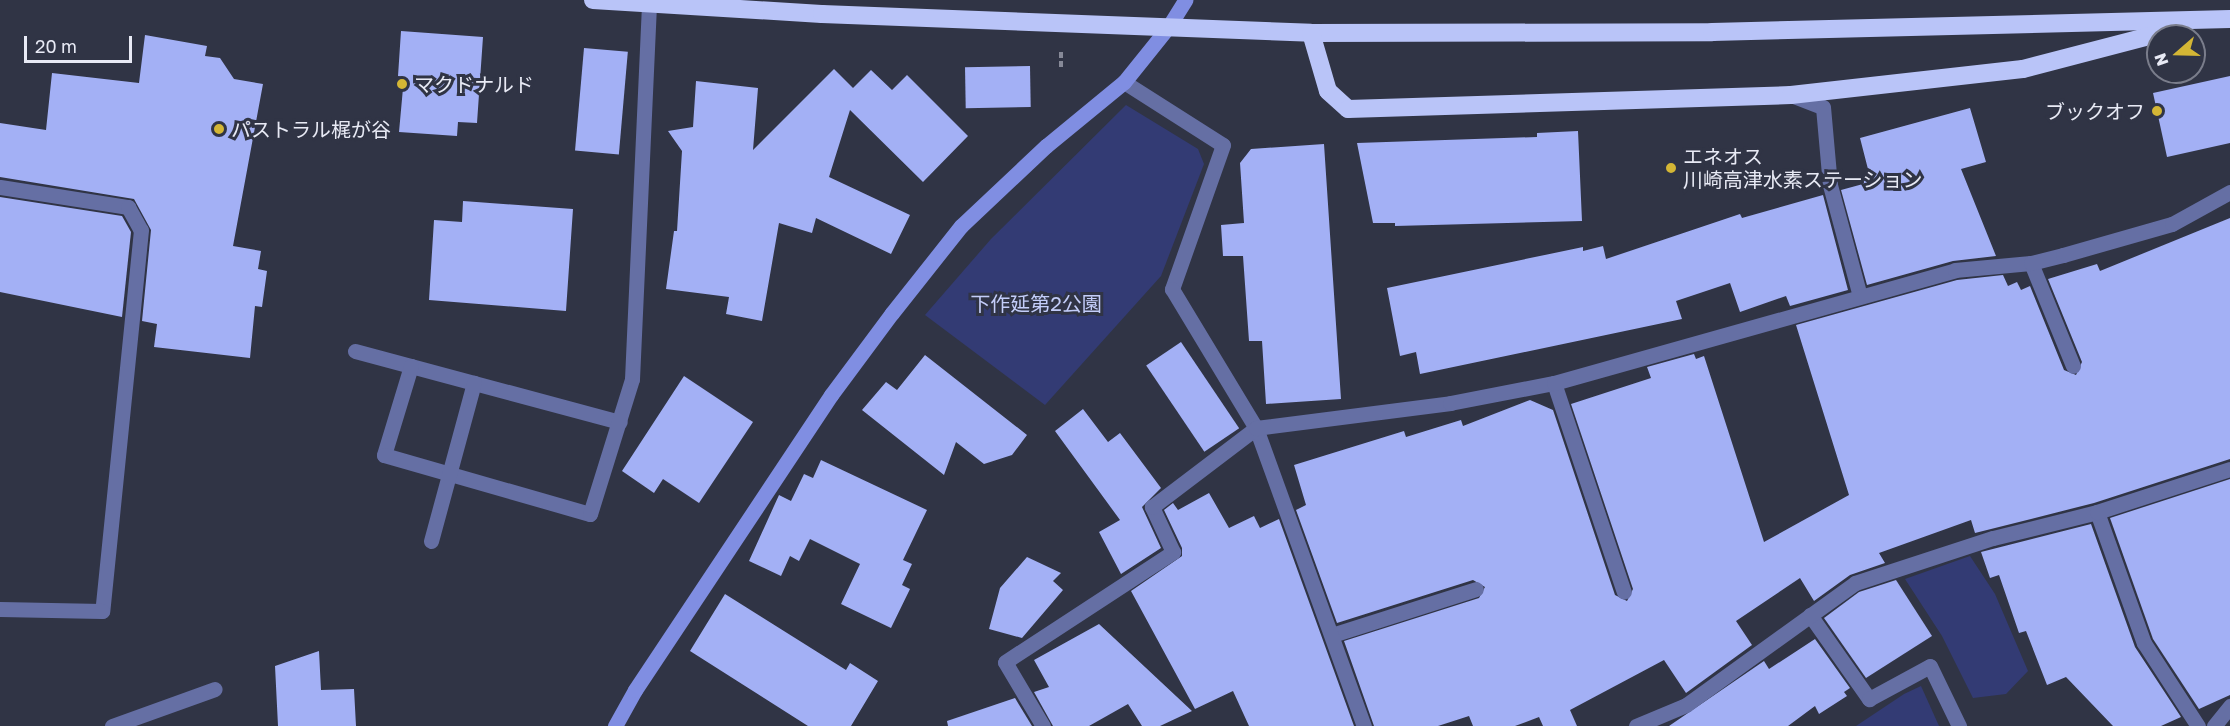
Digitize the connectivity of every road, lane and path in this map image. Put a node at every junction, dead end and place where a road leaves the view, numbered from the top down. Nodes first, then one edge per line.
1 (593, 0) edge
2 (1185, 0) edge
3 (649, 5) junction
4 (2230, 19) edge
5 (2210, 20) junction
6 (1169, 26) junction
7 (1311, 33) junction
8 (1124, 82) junction
9 (1791, 95) junction
10 (0, 187) edge
11 (2230, 192) edge
12 (2031, 263) junction
13 (1860, 296) junction
14 (355, 351) dead end
15 (411, 366) junction
16 (2073, 366) dead end
17 (1554, 382) junction
18 (474, 383) junction
19 (620, 422) junction
20 (1256, 428) junction
21 (2230, 469) edge
22 (449, 474) junction
23 (2097, 512) junction
24 (431, 541) dead end
25 (1476, 589) dead end
26 (1624, 592) dead end
27 (0, 609) edge
28 (1810, 615) junction
29 (1332, 635) junction
30 (214, 689) dead end
31 (2230, 706) edge
32 (112, 726) edge
33 (615, 726) edge
34 (1042, 726) edge
35 (1364, 726) edge
36 (1636, 726) edge
37 (1959, 726) edge
38 (2198, 726) edge
39 (2214, 726) edge

1 - 3 highway
2 - 6 street
3 - 6 highway
3 - 19 street
4 - 5 highway
5 - 7 highway
5 - 9 highway
6 - 7 highway
6 - 8 street
7 - 9 highway
8 - 20 street
8 - 33 street
9 - 13 street
10 - 27 street
11 - 12 street
12 - 13 street
12 - 16 street
13 - 17 street
14 - 15 street
15 - 18 street
15 - 22 street
17 - 20 street
17 - 26 street
18 - 19 street
18 - 22 street
19 - 22 street
20 - 29 street
20 - 34 street
21 - 23 street
22 - 24 street
23 - 28 street
23 - 38 street
25 - 29 street
28 - 36 street
28 - 37 street
29 - 35 street
30 - 32 street
31 - 39 street

